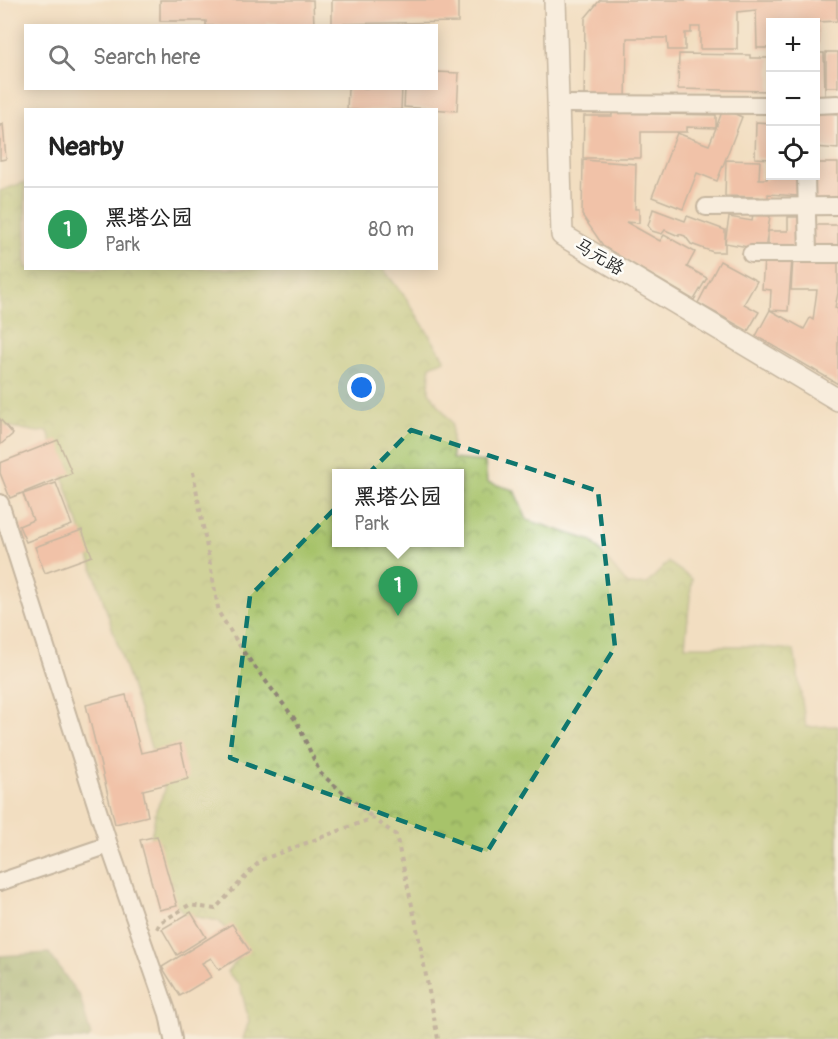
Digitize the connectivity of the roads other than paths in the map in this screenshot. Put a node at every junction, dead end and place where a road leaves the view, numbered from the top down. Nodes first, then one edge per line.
1 (555, 0) edge
2 (558, 104) junction
3 (838, 104) edge
4 (766, 105) edge
5 (820, 105) edge
6 (806, 180) edge
7 (838, 206) edge
8 (706, 207) dead end
9 (807, 207) junction
10 (751, 254) dead end
11 (808, 254) junction
12 (838, 254) edge
13 (838, 400) edge
14 (0, 503) edge
15 (110, 845) junction
16 (0, 882) edge
17 (173, 1039) edge

1 - 2 street, 马元路
2 - 4 street
2 - 13 street, 马元路
3 - 5 street
6 - 9 street
7 - 9 street
8 - 9 street
9 - 11 street
10 - 11 street
11 - 12 street
14 - 15 street
15 - 16 street
15 - 17 street

